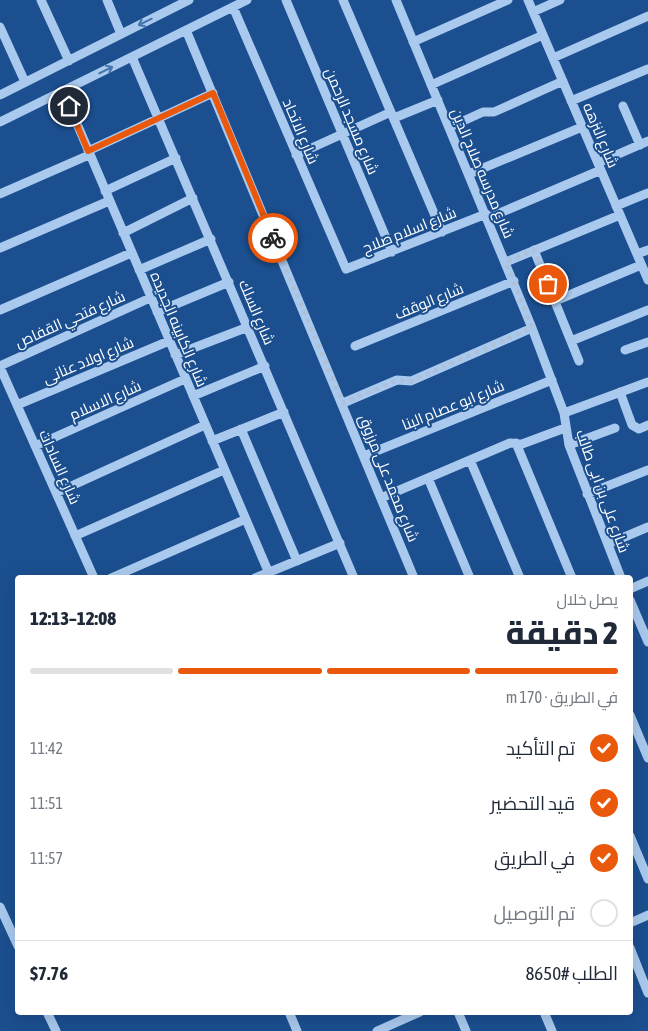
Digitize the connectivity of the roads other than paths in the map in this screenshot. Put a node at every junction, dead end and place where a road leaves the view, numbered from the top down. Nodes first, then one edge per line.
1 (41, 0) edge
2 (106, 0) edge
3 (189, 0) edge
4 (247, 0) edge
5 (286, 0) edge
6 (343, 0) edge
7 (396, 0) edge
8 (508, 0) edge
9 (528, 0) edge
10 (560, 0) edge
11 (174, 3) edge
12 (233, 7) junction
13 (533, 12) junction
14 (648, 16) edge
15 (0, 28) edge
16 (186, 30) junction
17 (121, 34) junction
18 (543, 34) junction
19 (413, 42) junction
20 (132, 57) junction
21 (553, 58) junction
22 (69, 61) junction
23 (648, 69) edge
24 (563, 81) junction
25 (25, 82) junction
26 (432, 85) junction
27 (63, 92) junction
28 (213, 93) junction
29 (0, 95) edge
30 (438, 100) junction
31 (572, 101) junction
32 (623, 106) dead end
33 (392, 115) junction
34 (160, 118) junction
35 (1, 120) edge
36 (450, 127) junction
37 (582, 127) junction
38 (342, 134) junction
39 (644, 143) edge
40 (89, 153) junction
41 (296, 155) junction
42 (176, 158) junction
43 (599, 166) junction
44 (469, 174) junction
45 (105, 191) junction
46 (648, 193) edge
47 (0, 194) edge
48 (194, 198) junction
49 (109, 201) junction
50 (616, 206) junction
51 (620, 215) junction
52 (487, 216) junction
53 (442, 232) junction
54 (123, 233) junction
55 (211, 239) junction
56 (0, 248) edge
57 (534, 250) junction
58 (648, 250) edge
59 (392, 252) junction
60 (131, 253) junction
61 (637, 254) junction
62 (506, 262) junction
63 (641, 265) junction
64 (343, 266) joint
65 (139, 270) junction
66 (648, 280) edge
67 (514, 281) junction
68 (229, 282) junction
69 (150, 298) junction
70 (555, 301) junction
71 (0, 310) edge
72 (648, 310) edge
73 (156, 312) junction
74 (248, 327) junction
75 (532, 328) junction
76 (169, 341) junction
77 (571, 341) junction
78 (648, 342) edge
79 (355, 346) dead end
80 (625, 350) dead end
81 (175, 355) junction
82 (579, 361) dead end
83 (265, 366) junction
84 (0, 367) edge
85 (185, 379) junction
86 (552, 380) junction
87 (648, 382) edge
88 (620, 392) junction
89 (193, 396) junction
90 (343, 403) junction
91 (17, 405) junction
92 (284, 412) junction
93 (564, 413) junction
94 (205, 425) junction
95 (648, 425) edge
96 (565, 428) junction
97 (615, 428) dead end
98 (241, 429) junction
99 (212, 441) junction
100 (516, 443) junction
101 (569, 445) junction
102 (35, 446) junction
103 (364, 456) junction
104 (470, 460) junction
105 (224, 470) junction
106 (648, 470) edge
107 (428, 478) junction
108 (56, 493) junction
109 (587, 494) junction
110 (381, 498) junction
111 (246, 519) junction
112 (648, 527) edge
113 (75, 536) junction
114 (340, 544) junction
115 (608, 544) junction
116 (297, 561) junction
117 (93, 575) edge
118 (118, 575) edge
119 (270, 575) edge
120 (353, 575) edge
121 (413, 575) edge
122 (469, 575) edge
123 (519, 575) edge
124 (571, 575) edge
125 (620, 575) edge
126 (648, 581) edge
127 (633, 588) edge
128 (633, 608) edge
129 (647, 637) edge
130 (633, 722) edge
131 (648, 758) edge
132 (633, 843) edge
133 (648, 878) edge
134 (0, 907) edge
135 (648, 915) edge
136 (633, 922) edge
137 (15, 940) edge
138 (633, 956) edge
139 (648, 993) edge
140 (48, 1015) edge
141 (290, 1015) edge
142 (413, 1015) edge
143 (459, 1015) edge
144 (545, 1015) edge
145 (56, 1031) edge
146 (297, 1031) edge
147 (376, 1031) edge
148 (466, 1031) edge
149 (552, 1031) edge

1 - 22 street
2 - 17 street
3 - 11 street
4 - 12 street
5 - 38 street, شارع مسجد الرحمن
6 - 33 street
7 - 19 street, شارع مدرسه صلاح الدين
8 - 19 street
9 - 13 street, شارع النزهه
10 - 13 street
11 -> 17 street
12 - 16 street
12 - 41 street, شارع الاتحاد
13 - 18 street, شارع النزهه
14 - 21 street
15 - 25 street
16 - 20 street
16 - 28 street, شارع محمد على مرزوق
17 - 22 street
18 - 21 street, شارع النزهه
18 - 26 street
19 - 26 street, شارع مدرسه صلاح الدين
27 -> 20 street
20 - 34 street, شارع السلك
21 - 24 street, شارع النزهه
22 - 25 street
23 - 31 street
24 - 31 street, شارع النزهه
24 - 36 street
25 - 29 street
26 - 30 street, شارع مدرسه صلاح الدين
27 - 35 street
27 - 40 street, شارع الكابينه الجديده
28 - 34 street
28 - 90 street, شارع محمد على مرزوق
30 - 33 street
30 - 36 street, شارع مدرسه صلاح الدين
31 - 37 street, شارع النزهه
32 - 39 street
33 - 38 street
33 - 53 street
34 - 40 street
34 - 42 street, شارع السلك
36 - 44 street, شارع مدرسه صلاح الدين
37 - 43 street, شارع النزهه
37 - 44 street
38 - 41 street
38 - 59 street, شارع مسجد الرحمن
39 - 43 street, شارع اسلام صلاح
40 - 45 street, شارع الكابينه الجديده
40 - 47 street
41 - 64 street, شارع الاتحاد
42 - 45 street
42 - 48 street, شارع السلك
43 - 50 street, شارع النزهه
43 - 52 street, شارع اسلام صلاح
44 - 52 street, شارع مدرسه صلاح الدين
45 - 49 street, شارع الكابينه الجديده
46 - 50 street
48 - 54 street
48 - 55 street, شارع السلك
49 - 54 street, شارع الكابينه الجديده
49 - 56 street
50 - 51 street, شارع النزهه
51 - 57 street
51 - 61 street, شارع النزهه
52 - 53 street, شارع اسلام صلاح
52 - 62 street, شارع مدرسه صلاح الدين
53 - 59 street, شارع اسلام صلاح
54 - 60 street, شارع الكابينه الجديده
55 - 65 street
55 - 68 street, شارع السلك
57 - 62 street
57 - 70 street
58 - 61 street
59 - 64 street, شارع اسلام صلاح
60 - 65 street, شارع الكابينه الجديده
60 - 71 street
61 - 63 street, شارع النزهه
62 - 67 street, شارع مدرسه صلاح الدين
63 - 66 street, شارع النزهه
63 - 70 street
65 - 69 street, شارع الكابينه الجديده
67 - 75 street, شارع مدرسه صلاح الدين
67 - 79 street, شارع الوقف
68 - 73 street
68 - 74 street, شارع السلك
69 - 73 street, شارع الكابينه الجديده
69 - 84 street, شارع فتحي القفاص
70 - 77 street
72 - 77 street
73 - 76 street, شارع الكابينه الجديده
74 - 81 street
74 - 83 street, شارع السلك
75 - 86 street, شارع مدرسه صلاح الدين
75 - 90 street
76 - 81 street, شارع الكابينه الجديده
76 - 91 street, شارع اولاد عنانى
77 - 82 street
78 - 80 street
81 - 85 street, شارع الكابينه الجديده
83 - 89 street
83 - 92 street, شارع السلك
84 - 91 street, شارع السادات
85 - 89 street, شارع الكابينه الجديده
85 - 102 street, شارع الاسلام
86 - 93 street, شارع مدرسه صلاح الدين
86 - 103 street, شارع ابو عصام البنا
87 - 88 street
88 - 93 street
88 - 95 street
89 - 94 street, شارع الكابينه الجديده
90 - 103 street, شارع محمد على مرزوق
91 - 102 street, شارع السادات
92 - 98 street
92 - 114 street, شارع السلك
93 - 96 street, شارع على بن ابى طالب
94 - 99 street, شارع الكابينه الجديده
94 - 108 street
96 - 100 street
96 - 101 street, شارع على بن ابى طالب
97 - 101 street
98 - 99 street
98 - 116 street
99 - 105 street, شارع الكابينه الجديده
100 - 104 street
100 - 124 street
101 - 109 street, شارع على بن ابى طالب
102 - 108 street, شارع السادات
103 - 110 street, شارع محمد على مرزوق
104 - 107 street
104 - 123 street
105 - 111 street, شارع الكابينه الجديده
105 - 113 street
106 - 109 street
107 - 110 street
107 - 122 street
108 - 113 street, شارع السادات
109 - 115 street, شارع على بن ابى طالب
110 - 121 street, شارع محمد على مرزوق
111 - 118 street
111 - 119 street, شارع الكابينه الجديده
112 - 115 street
113 - 117 street, شارع السادات
114 - 116 street
114 - 120 street, شارع السلك
115 - 125 street, شارع على بن ابى طالب
116 - 119 street
126 - 127 street
128 - 129 street
130 - 131 street
132 - 133 street
134 - 137 street
135 - 136 street
138 - 139 street
140 - 145 street
141 - 146 street
142 - 147 street
143 - 148 street
144 - 149 street

